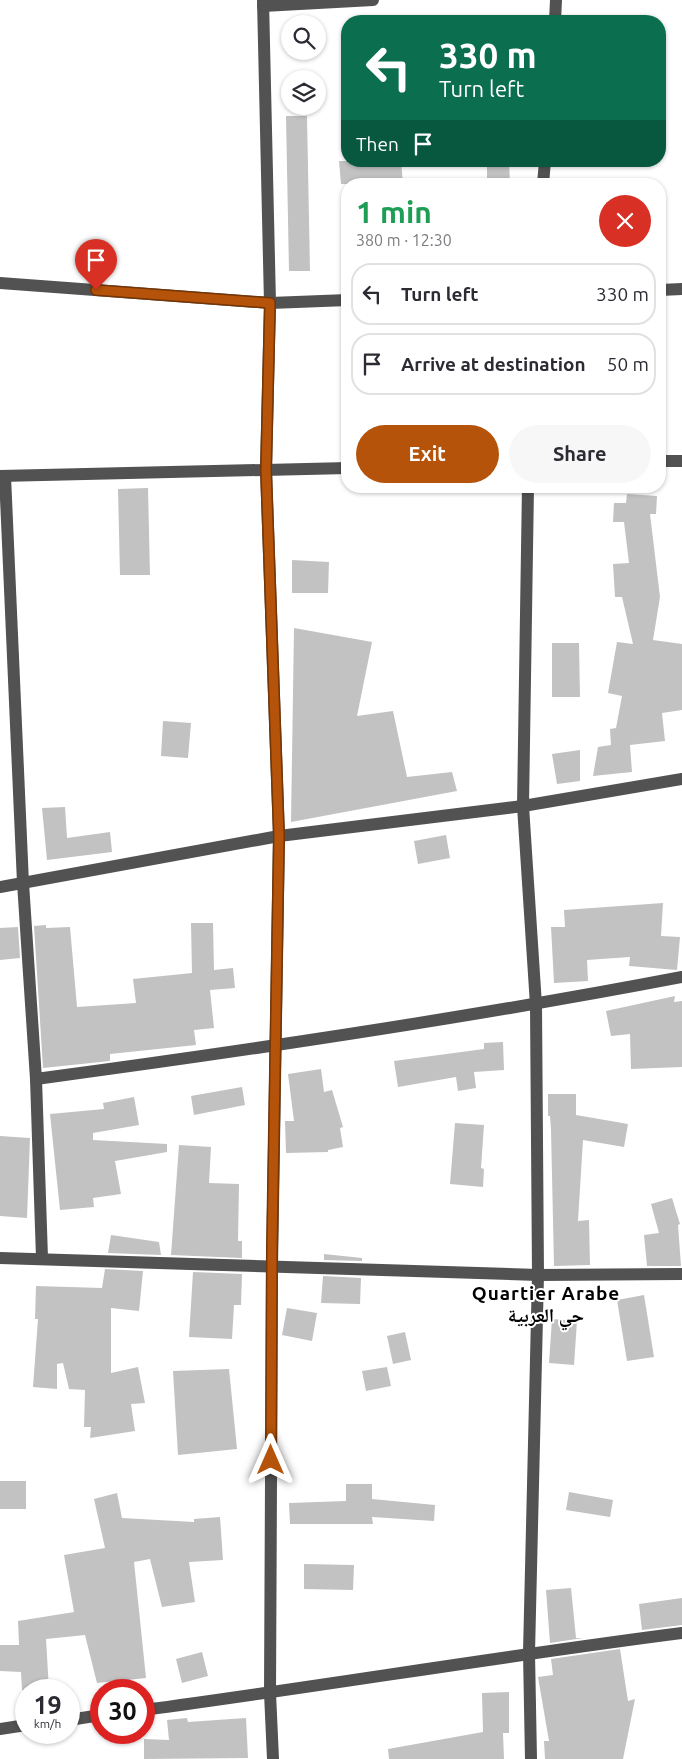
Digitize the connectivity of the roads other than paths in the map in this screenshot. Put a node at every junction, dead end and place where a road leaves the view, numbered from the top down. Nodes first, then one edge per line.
1 (373, 0) edge
2 (556, 0) edge
3 (263, 3) edge
4 (555, 15) edge
5 (0, 283) edge
6 (682, 289) edge
7 (666, 290) edge
8 (341, 300) edge
9 (270, 303) junction
10 (682, 460) edge
11 (666, 461) edge
12 (341, 468) edge
13 (266, 470) junction
14 (2, 476) edge
15 (528, 493) edge
16 (682, 779) edge
17 (523, 806) junction
18 (279, 836) junction
19 (22, 883) junction
20 (0, 887) edge
21 (682, 978) edge
22 (536, 1005) junction
23 (275, 1047) junction
24 (36, 1079) junction
25 (0, 1258) edge
26 (42, 1258) junction
27 (272, 1267) junction
28 (538, 1274) junction
29 (682, 1274) edge
30 (682, 1633) edge
31 (529, 1653) junction
32 (270, 1693) junction
33 (155, 1709) edge
34 (15, 1727) edge
35 (0, 1729) edge
36 (273, 1759) edge
37 (531, 1759) edge

1 - 3 street
2 - 4 street
3 - 9 street
5 - 9 street
6 - 7 street
8 - 9 street
9 - 13 street
10 - 11 street
12 - 13 street
13 - 14 street
13 - 18 street
14 - 19 street
15 - 17 street
16 - 17 street
17 - 18 street
17 - 22 street
18 - 19 street
18 - 23 street
19 - 20 street
19 - 24 street
21 - 22 street
22 - 23 street
22 - 28 street
23 - 24 street
23 - 27 street
24 - 26 street
25 - 26 street
26 - 27 street
27 - 28 street
27 - 32 street
28 - 29 street
28 - 31 street
30 - 31 street
31 - 32 street
31 - 37 street
32 - 33 street
32 - 36 street
34 - 35 street

